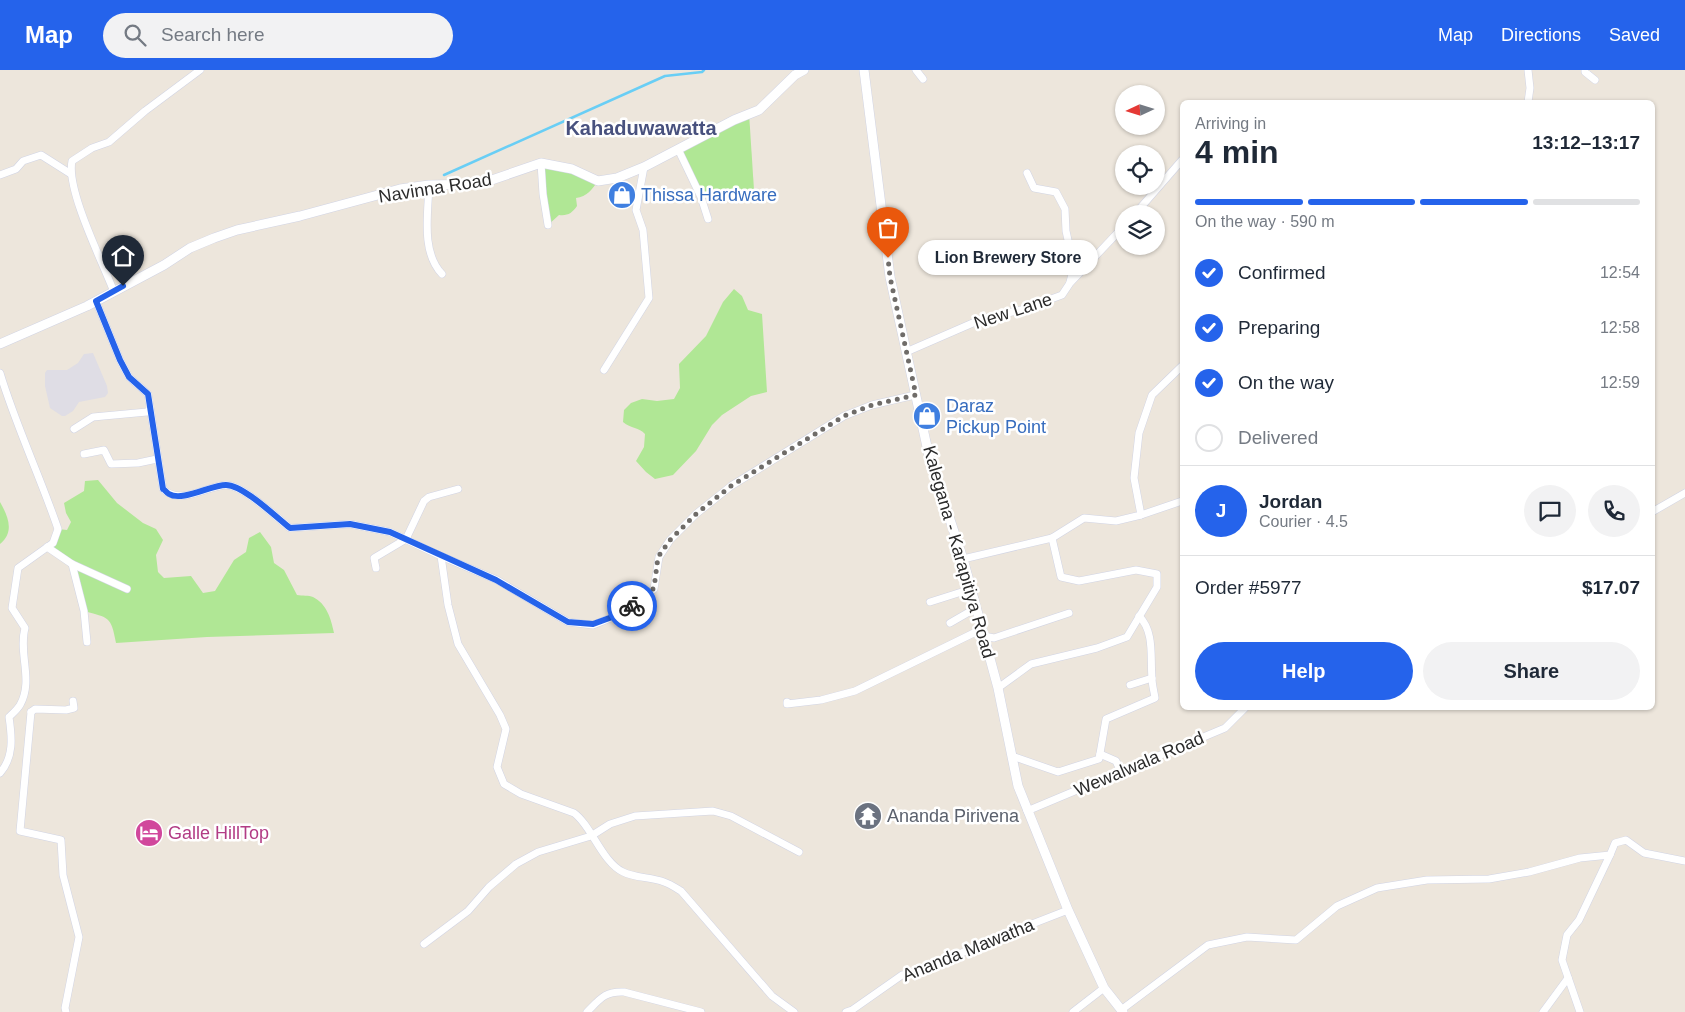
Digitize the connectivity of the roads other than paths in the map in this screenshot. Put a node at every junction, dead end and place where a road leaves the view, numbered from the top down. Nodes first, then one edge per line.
1 (200, 70) edge
2 (804, 70) edge
3 (864, 70) edge
4 (916, 70) edge
5 (1528, 70) edge
6 (1585, 70) edge
7 (922, 79) dead end
8 (1595, 80) dead end
9 (1528, 100) edge
10 (678, 149) junction
11 (1180, 162) edge
12 (541, 163) junction
13 (644, 167) junction
14 (1027, 173) dead end
15 (71, 174) junction
16 (0, 175) edge
17 (429, 185) junction
18 (1143, 205) edge
19 (708, 219) dead end
20 (548, 225) dead end
21 (1115, 236) edge
22 (442, 274) dead end
23 (1070, 283) junction
24 (115, 291) junction
25 (96, 301) junction
26 (0, 344) edge
27 (906, 352) junction
28 (1180, 368) edge
29 (604, 370) dead end
30 (0, 372) edge
31 (916, 395) junction
32 (150, 409) junction
33 (74, 429) dead end
34 (84, 454) dead end
35 (157, 459) junction
36 (458, 489) dead end
37 (1685, 493) edge
38 (1180, 502) edge
39 (1655, 510) edge
40 (1141, 515) junction
41 (1052, 538) junction
42 (406, 540) junction
43 (47, 547) junction
44 (441, 556) junction
45 (963, 559) junction
46 (72, 564) junction
47 (376, 568) dead end
48 (127, 589) dead end
49 (971, 589) junction
50 (930, 602) dead end
51 (976, 608) junction
52 (1069, 613) dead end
53 (1140, 616) junction
54 (950, 623) dead end
55 (983, 632) junction
56 (87, 642) dead end
57 (1152, 678) junction
58 (1130, 685) dead end
59 (998, 688) junction
60 (73, 701) dead end
61 (787, 702) dead end
62 (19, 706) junction
63 (1243, 710) edge
64 (31, 712) junction
65 (1100, 754) junction
66 (1012, 756) junction
67 (1121, 772) junction
68 (0, 773) edge
69 (1027, 810) junction
70 (591, 836) junction
71 (799, 852) dead end
72 (1610, 855) junction
73 (1685, 861) edge
74 (1068, 910) junction
75 (424, 944) dead end
76 (1568, 978) junction
77 (1104, 988) junction
78 (1122, 1011) edge
79 (66, 1012) edge
80 (587, 1012) edge
81 (702, 1012) edge
82 (794, 1012) edge
83 (846, 1012) edge
84 (1073, 1012) edge
85 (1543, 1012) edge
86 (1580, 1012) edge

1 - 15 street
2 - 10 main road, Navinna Road
3 - 27 main road, Kalegana - Karapitiya Road
4 - 7 street
5 - 9 street
6 - 8 street
10 - 13 main road, Navinna Road
10 - 19 street
11 - 18 street
12 - 13 main road, Navinna Road
12 - 17 main road, Navinna Road
12 - 20 street
13 - 29 street
14 - 23 street
15 - 16 street
15 - 24 street
17 - 22 street
17 - 24 main road, Navinna Road
21 - 23 street, New Lane
23 - 27 street, New Lane
24 - 25 main road, Navinna Road
25 - 26 main road, Navinna Road
25 - 32 street
27 - 31 main road, Kalegana - Karapitiya Road
28 - 40 street
30 - 43 street
31 - 44 street
31 - 45 main road, Kalegana - Karapitiya Road
32 - 33 street
32 - 35 street
34 - 35 street
35 - 42 street
36 - 42 street
37 - 39 street
38 - 40 street
40 - 41 street
41 - 45 street
41 - 53 street
42 - 44 street
42 - 47 street
43 - 46 street
43 - 62 street
44 - 70 street
45 - 49 main road, Kalegana - Karapitiya Road
46 - 48 street
46 - 56 street
49 - 50 street
49 - 51 main road, Kalegana - Karapitiya Road
51 - 54 street
51 - 55 main road, Kalegana - Karapitiya Road
52 - 55 street
53 - 57 street
53 - 59 street
55 - 59 main road, Kalegana - Karapitiya Road
55 - 61 street
57 - 58 street
57 - 65 street
59 - 66 main road, Kalegana - Karapitiya Road
60 - 64 street
62 - 64 street
62 - 68 street
63 - 67 street, Wewalwala Road
64 - 79 street
65 - 66 street
65 - 67 street
66 - 69 main road, Kalegana - Karapitiya Road
67 - 69 street, Wewalwala Road
69 - 74 main road, Kalegana - Karapitiya Road
70 - 71 street
70 - 75 street
70 - 82 street
72 - 73 street
72 - 76 street
72 - 78 street
74 - 77 main road, Kalegana - Karapitiya Road
74 - 83 street, Ananda Mawatha
76 - 85 street
76 - 86 street
77 - 78 main road, Kalegana - Karapitiya Road
77 - 84 street
80 - 81 street

